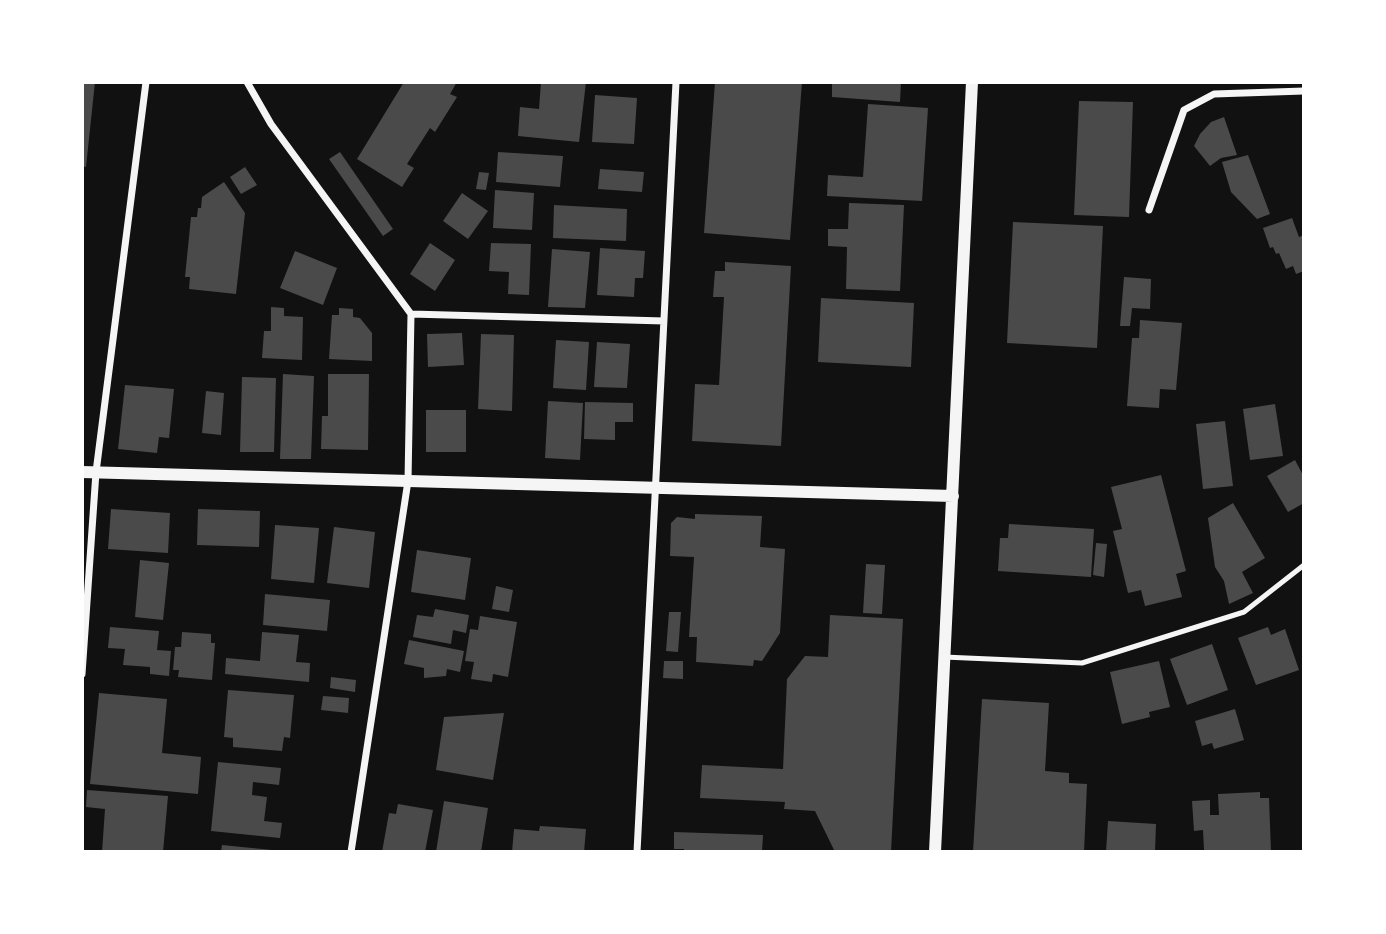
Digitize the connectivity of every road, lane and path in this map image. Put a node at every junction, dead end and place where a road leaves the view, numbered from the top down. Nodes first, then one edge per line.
1 (146, 82) edge
2 (247, 82) edge
3 (676, 82) edge
4 (972, 82) edge
5 (1304, 91) edge
6 (1149, 210) dead end
7 (411, 314) junction
8 (664, 321) junction
9 (82, 472) edge
10 (96, 472) junction
11 (408, 481) junction
12 (656, 488) junction
13 (953, 496) junction
14 (1304, 565) edge
15 (944, 657) junction
16 (82, 674) edge
17 (351, 852) edge
18 (637, 852) edge
19 (935, 852) edge

1 - 10 street
2 - 7 street
3 - 8 street
4 - 13 street
5 - 6 street
7 - 8 street
7 - 11 street
8 - 12 street
9 - 10 street
10 - 11 street
10 - 16 street
11 - 12 street
11 - 17 street
12 - 13 street
12 - 18 street
13 - 15 street
14 - 15 lane
15 - 19 street

